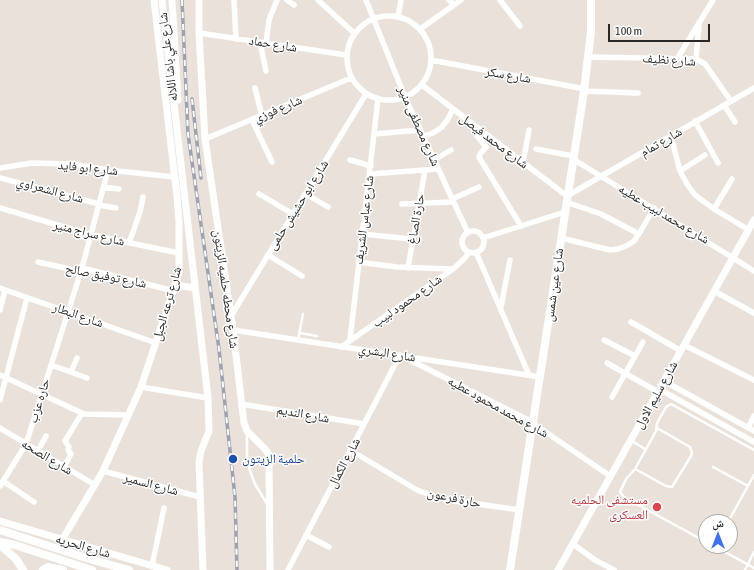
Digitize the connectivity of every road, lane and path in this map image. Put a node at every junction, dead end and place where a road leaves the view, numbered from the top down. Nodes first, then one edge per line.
1 (154, 0) edge
2 (162, 0) edge
3 (172, 0) edge
4 (199, 0) edge
5 (234, 0) edge
6 (277, 0) edge
7 (287, 0) edge
8 (318, 0) edge
9 (366, 0) edge
10 (401, 0) edge
11 (449, 0) edge
12 (461, 0) edge
13 (500, 0) edge
14 (591, 0) edge
15 (713, 0) edge
16 (294, 5) dead end
17 (454, 5) junction
18 (398, 17) junction
19 (373, 18) junction
20 (699, 24) junction
21 (520, 26) dead end
22 (420, 29) junction
23 (199, 33) junction
24 (354, 33) junction
25 (236, 39) junction
26 (263, 43) junction
27 (346, 55) junction
28 (588, 57) junction
29 (677, 59) junction
30 (431, 60) junction
31 (696, 60) junction
32 (266, 71) dead end
33 (351, 78) junction
34 (422, 85) junction
35 (255, 88) dead end
36 (754, 88) edge
37 (584, 90) junction
38 (638, 93) dead end
39 (366, 94) junction
40 (405, 98) junction
41 (378, 99) junction
42 (731, 101) junction
43 (724, 105) junction
44 (453, 109) junction
45 (262, 116) junction
46 (252, 120) junction
47 (695, 121) junction
48 (735, 122) dead end
49 (420, 130) junction
50 (481, 130) junction
51 (529, 130) dead end
52 (374, 134) junction
53 (424, 136) junction
54 (671, 136) junction
55 (205, 140) junction
56 (536, 149) dead end
57 (451, 150) dead end
58 (179, 154) junction
59 (705, 156) dead end
60 (573, 157) junction
61 (350, 160) dead end
62 (434, 160) junction
63 (272, 162) dead end
64 (523, 162) junction
65 (718, 163) dead end
66 (370, 166) junction
67 (0, 168) edge
68 (438, 169) junction
69 (108, 170) junction
70 (425, 170) junction
71 (680, 171) junction
72 (370, 174) junction
73 (602, 176) junction
74 (175, 177) junction
75 (0, 178) edge
76 (732, 179) dead end
77 (104, 187) junction
78 (479, 187) dead end
79 (119, 189) dead end
80 (259, 194) dead end
81 (306, 194) junction
82 (143, 197) dead end
83 (567, 199) junction
84 (453, 200) junction
85 (419, 203) junction
86 (99, 204) junction
87 (402, 204) dead end
88 (328, 207) dead end
89 (0, 208) edge
90 (116, 208) dead end
91 (654, 208) junction
92 (714, 209) junction
93 (565, 212) junction
94 (293, 214) junction
95 (752, 225) edge
96 (521, 226) junction
97 (468, 233) junction
98 (362, 234) junction
99 (639, 234) junction
100 (91, 235) junction
101 (483, 238) junction
102 (561, 238) junction
103 (412, 239) junction
104 (129, 243) junction
105 (469, 252) junction
106 (476, 252) junction
107 (179, 253) junction
108 (268, 255) junction
109 (733, 258) junction
110 (510, 260) dead end
111 (38, 262) dead end
112 (358, 262) junction
113 (82, 268) junction
114 (408, 268) junction
115 (453, 269) junction
116 (754, 271) edge
117 (302, 276) dead end
118 (175, 288) junction
119 (195, 288) junction
120 (3, 289) edge
121 (714, 291) junction
122 (27, 298) junction
123 (500, 307) junction
124 (0, 310) edge
125 (67, 311) junction
126 (754, 313) edge
127 (303, 314) dead end
128 (230, 316) junction
129 (631, 322) dead end
130 (233, 330) junction
131 (300, 333) junction
132 (317, 336) dead end
133 (298, 340) junction
134 (350, 340) junction
135 (604, 340) dead end
136 (643, 342) dead end
137 (156, 343) junction
138 (341, 347) junction
139 (682, 348) junction
140 (401, 356) junction
141 (635, 356) junction
142 (78, 358) dead end
143 (607, 363) dead end
144 (51, 365) junction
145 (71, 372) junction
146 (625, 374) junction
147 (0, 375) edge
148 (529, 375) junction
149 (540, 377) junction
150 (6, 378) junction
151 (87, 378) dead end
152 (754, 380) edge
153 (664, 381) junction
154 (141, 387) junction
155 (659, 391) junction
156 (42, 394) junction
157 (612, 397) dead end
158 (208, 398) junction
159 (0, 400) edge
160 (241, 404) junction
161 (82, 413) junction
162 (128, 415) junction
163 (754, 416) edge
164 (364, 424) junction
165 (534, 424) junction
166 (0, 428) edge
167 (657, 428) junction
168 (748, 428) junction
169 (247, 431) junction
170 (754, 431) edge
171 (46, 436) dead end
172 (630, 440) junction
173 (754, 442) edge
174 (26, 444) junction
175 (645, 449) junction
176 (350, 450) junction
177 (754, 450) edge
178 (38, 452) junction
179 (64, 467) junction
180 (713, 467) dead end
181 (635, 469) junction
182 (103, 471) junction
183 (754, 475) edge
184 (610, 476) junction
185 (2, 483) edge
186 (95, 485) junction
187 (748, 486) junction
188 (200, 497) junction
189 (34, 502) dead end
190 (269, 506) junction
191 (164, 508) dead end
192 (520, 510) junction
193 (732, 514) edge
194 (0, 521) edge
195 (0, 530) edge
196 (306, 535) junction
197 (698, 538) edge
198 (62, 540) junction
199 (0, 542) edge
200 (573, 544) junction
201 (0, 545) edge
202 (330, 547) dead end
203 (754, 552) edge
204 (730, 554) edge
205 (748, 564) junction
206 (152, 566) junction
207 (754, 568) edge
208 (23, 570) edge
209 (43, 570) edge
210 (63, 570) edge
211 (92, 570) edge
212 (129, 570) edge
213 (167, 570) edge
214 (203, 570) edge
215 (270, 570) edge
216 (288, 570) edge
217 (510, 570) edge
218 (558, 570) edge
219 (614, 570) edge
220 (744, 570) edge

1 - 74 street, شارع ترعه الجبل
2 - 58 street, شارع علي باشا اللاله
3 - 58 street
4 - 23 street, شارع محطه حلميه الزيتون
5 - 25 street
6 - 26 street
7 - 16 street
8 - 24 street
9 - 19 street, شارع مصطفى منير
10 - 18 street
11 - 17 street
12 - 17 street
13 - 21 street
14 - 28 main road, شارع عين شمس
15 - 20 street
17 - 22 street
18 - 19 street
18 - 22 street
19 - 24 street
19 - 40 street, شارع مصطفى منير
20 - 29 street
20 - 31 street
22 - 30 street
23 - 25 street, شارع حماد
23 - 55 street, شارع محطه حلميه الزيتون
24 - 27 street
25 - 26 street, شارع حماد
26 - 27 street, شارع حماد
26 - 32 street
27 - 33 street
28 - 29 street, شارع نظيف
28 - 37 main road, شارع عين شمس
29 - 31 street, شارع نظيف
30 - 34 street
30 - 37 street, شارع سكر
31 - 42 street, شارع نظيف
33 - 39 street
33 - 45 street, شارع فوزي
34 - 40 street
34 - 44 street, شارع محمد فيصل
35 - 45 street
36 - 42 street, شارع تمام
37 - 38 street, شارع سكر
37 - 60 main road, شارع عين شمس
39 - 41 street
39 - 81 street, شارع ابو حشيش حلمى
40 - 41 street
40 - 49 street, شارع مصطفى منير
41 - 52 street, شارع عباس الشريف
42 - 43 street, شارع تمام
43 - 47 street, شارع تمام
43 - 48 street
44 - 50 street, شارع محمد فيصل
44 - 53 street
45 - 46 street, شارع فوزي
46 - 55 street, شارع فوزي
46 - 63 street
47 - 54 street, شارع تمام
47 - 65 street
49 - 52 street
49 - 53 street, شارع مصطفى منير
50 - 64 street, شارع محمد فيصل
50 - 96 street
51 - 64 street
52 - 66 street, شارع عباس الشريف
53 - 62 street, شارع مصطفى منير
54 - 71 street
54 - 73 street, شارع تمام
55 - 128 street, شارع محطه حلميه الزيتون
56 - 60 street, شارع محمد لبيب عطيه
57 - 62 street
58 - 119 street
59 - 71 street
60 - 73 street, شارع محمد لبيب عطيه
60 - 83 main road, شارع عين شمس
61 - 66 street
62 - 68 street, شارع مصطفى منير
64 - 83 street, شارع محمد فيصل
66 - 72 street, شارع عباس الشريف
67 - 69 street, شارع ابو فايد
68 - 70 street
68 - 84 street, شارع مصطفى منير
69 - 74 street, شارع ابو فايد
69 - 77 street, حاره عزب
70 - 72 street
70 - 85 street, حارة الصاغ
71 - 92 street
72 - 98 street, شارع عباس الشريف
73 - 83 street, شارع تمام
73 - 91 street, شارع محمد لبيب عطيه
74 - 107 street, شارع ترعه الجبل
75 - 86 street, شارع الشعراوي
76 - 92 street
77 - 79 street
77 - 86 street, حاره عزب
78 - 84 street
80 - 94 street
81 - 88 street
81 - 94 street, شارع ابو حشيش حلمى
82 - 104 street
83 - 93 main road, شارع عين شمس
83 - 99 street, شارع محمد فيصل
84 - 85 street
84 - 97 street, شارع مصطفى منير
85 - 87 street
85 - 103 street, حارة الصاغ
86 - 90 street, شارع الشعراوي
86 - 100 street, حاره عزب
89 - 100 street, شارع سراج منير
91 - 99 street
91 - 109 street, شارع محمد لبيب عطيه
92 - 95 street
93 - 96 street
93 - 102 main road, شارع عين شمس
94 - 108 street, شارع ابو حشيش حلمى
95 - 109 street, شارع سليم الاول
96 - 101 street
97 - 101 street
97 - 105 street
98 - 103 street
98 - 112 street, شارع عباس الشريف
99 - 102 street
100 - 104 street, شارع سراج منير
100 - 113 street, حاره عزب
101 - 106 street
102 - 149 main road, شارع عين شمس
103 - 114 street, حارة الصاغ
104 - 107 street, شارع سراج منير
105 - 106 street
105 - 115 street, شارع محمود لبيب
106 - 123 street
107 - 118 street, شارع ترعه الجبل
108 - 117 street
108 - 128 street, شارع ابو حشيش حلمى
109 - 116 street, شارع محمد لبيب عطيه
109 - 121 street, شارع سليم الاول
110 - 123 street
111 - 113 street, شارع توفيق صالح
112 - 114 street
112 - 134 street, شارع عباس الشريف
113 - 118 street, شارع توفيق صالح
113 - 125 street, حاره عزب
114 - 115 street
115 - 134 street, شارع محمود لبيب
118 - 119 street
118 - 137 street, شارع ترعه الجبل
119 - 158 street
120 - 122 street, شارع البطار
120 - 124 street
121 - 126 street
121 - 139 street, شارع سليم الاول
122 - 125 street, شارع البطار
122 - 150 street
123 - 148 street
125 - 137 street, شارع البطار
125 - 144 street, حاره عزب
127 - 131 lane
128 - 130 street, شارع محطه حلميه الزيتون
129 - 139 street
130 - 133 street, شارع البشري
130 - 160 street, شارع محطه حلميه الزيتون
131 - 132 lane
131 - 133 lane
133 - 138 street, شارع البشري
134 - 138 street, شارع محمود لبيب
135 - 141 street
136 - 141 street
137 - 154 street, شارع ترعه الجبل
138 - 140 street, شارع البشري
139 - 152 street
139 - 153 street, شارع سليم الاول
140 - 148 street, شارع البشري
140 - 164 street, شارع الكمال
140 - 165 street, شارع محمد محمود عطيه
141 - 146 street
142 - 145 street
143 - 146 street
144 - 145 street
144 - 156 street, حاره عزب
145 - 151 street
146 - 155 street
146 - 157 street
147 - 150 street
148 - 149 street, شارع البشري
149 - 165 main road, شارع عين شمس
150 - 156 street
150 - 159 street
153 - 155 street, شارع سليم الاول
153 - 168 street
154 - 158 street
154 - 162 street, شارع ترعه الجبل
155 - 172 street, شارع سليم الاول
155 - 173 street
156 - 161 street
156 - 174 street, حاره عزب
158 - 188 street
160 - 164 street, شارع النديم
160 - 169 street, شارع محطه حلميه الزيتون
161 - 162 street
161 - 179 street
162 - 182 street, شارع ترعه الجبل
163 - 168 street
164 - 176 street, شارع الكمال
165 - 184 street, شارع محمد محمود عطيه
165 - 192 main road, شارع عين شمس
166 - 174 street, شارع الصحه
167 - 175 lane
167 - 177 lane
167 - 181 lane
168 - 170 street
169 - 190 lane
169 - 190 street
171 - 178 street
172 - 175 lane
172 - 184 street, شارع سليم الاول
174 - 178 street, شارع الصحه
174 - 185 street, حاره عزب
175 - 181 lane
176 - 192 street, حارة فرعون
176 - 196 street, شارع الكمال
178 - 179 street, شارع الصحه
179 - 186 street, شارع الصحه
180 - 187 lane
181 - 197 lane
182 - 186 street, شارع ترعه الجبل
182 - 188 street, شارع السمير
183 - 187 lane
184 - 200 street, شارع سليم الاول
185 - 189 street
186 - 198 street, شارع ترعه الجبل
187 - 193 lane
188 - 214 street
190 - 215 street
191 - 206 street
192 - 217 main road, شارع عين شمس
194 - 198 street, شارع الحريه
195 - 212 main road
196 - 202 street
196 - 216 street, شارع الكمال
198 - 206 street, شارع الحريه
199 - 211 main road
200 - 218 street, شارع سليم الاول
200 - 219 street
201 - 208 main road
203 - 205 lane
204 - 205 lane
205 - 207 lane
205 - 220 lane
206 - 213 street, شارع الحريه
209 - 210 main road

